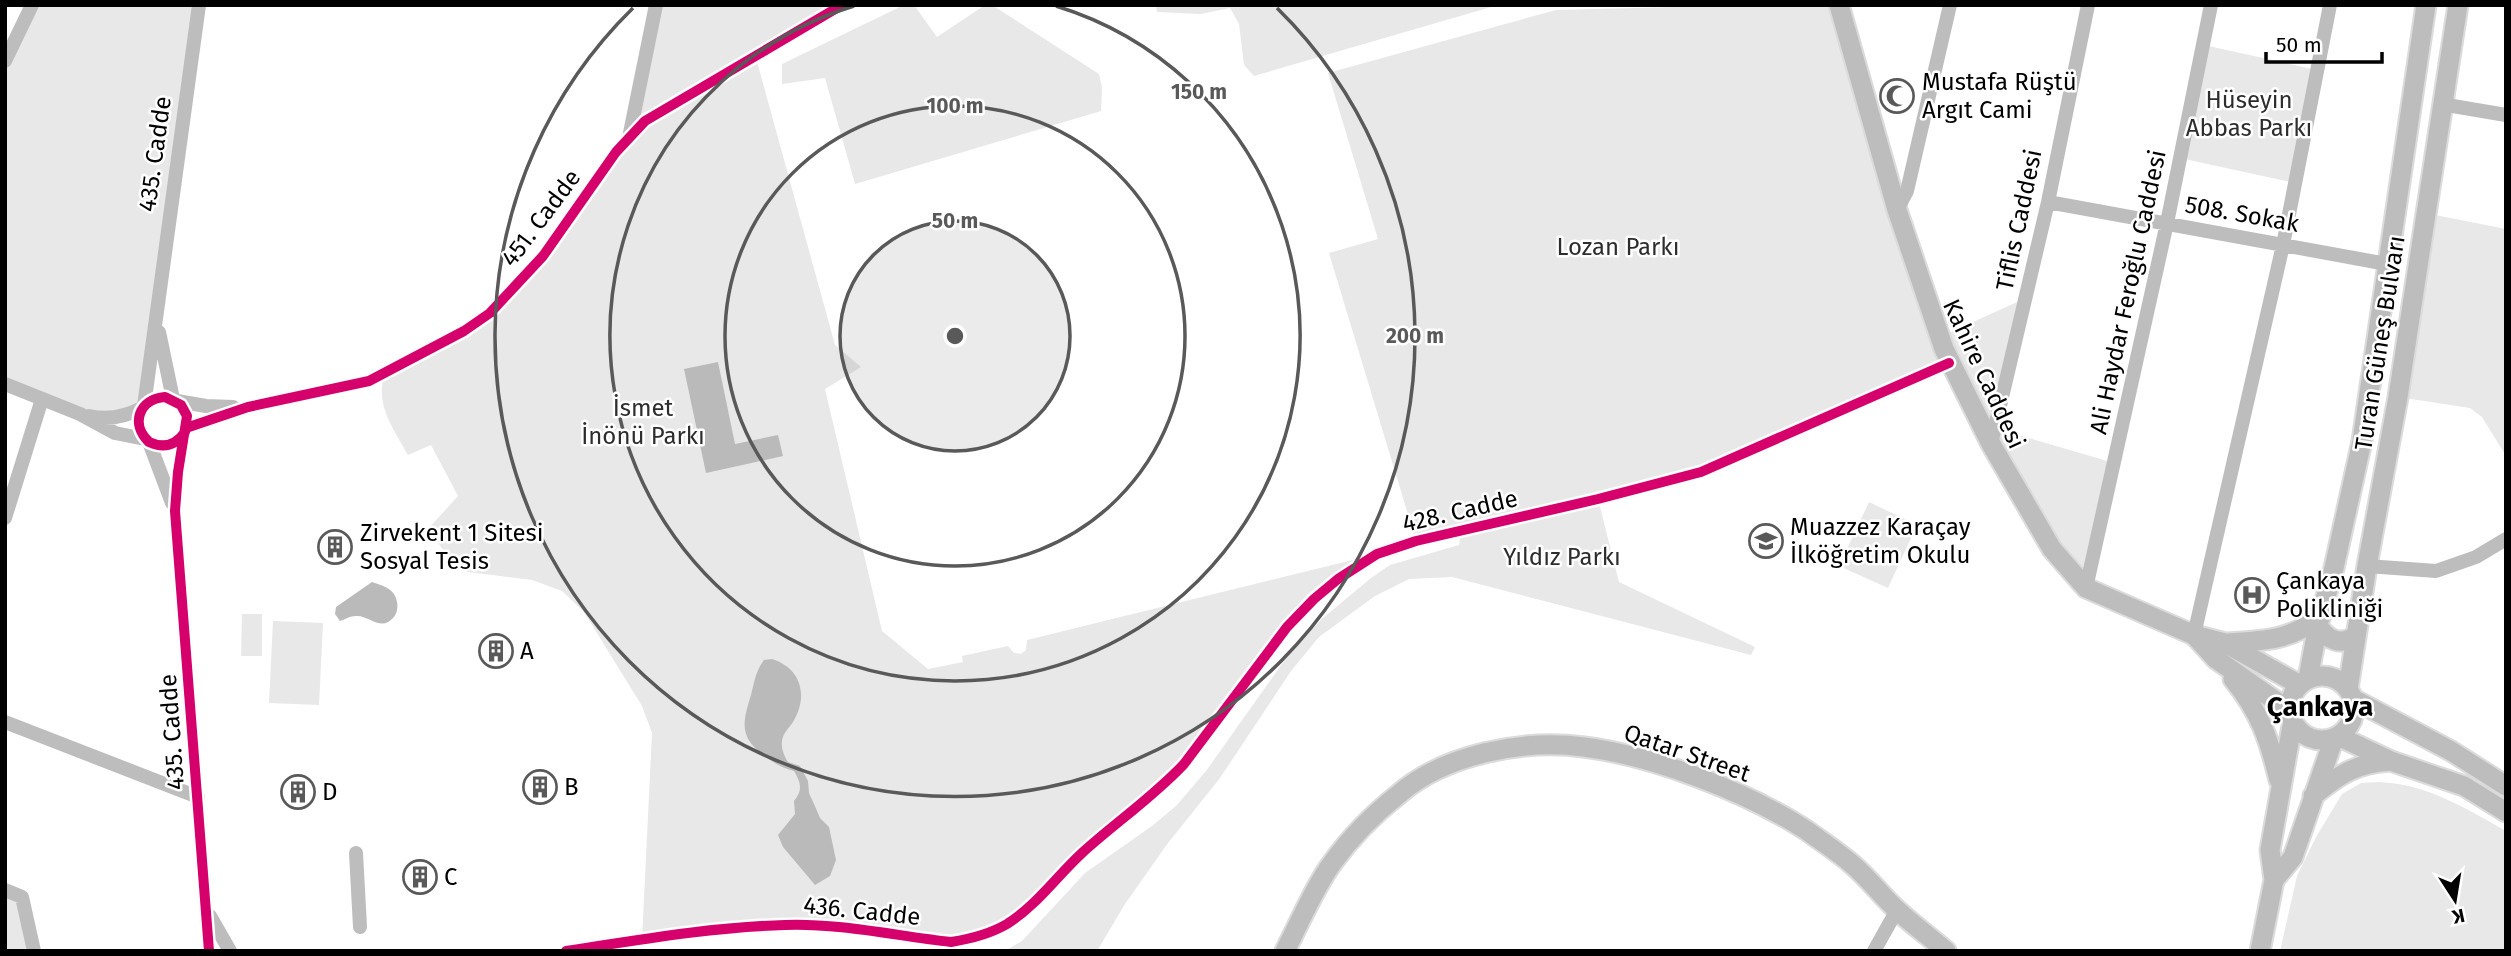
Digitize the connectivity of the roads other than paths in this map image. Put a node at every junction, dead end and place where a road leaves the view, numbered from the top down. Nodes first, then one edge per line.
1 (32, 5) edge
2 (199, 5) edge
3 (656, 5) edge
4 (842, 5) edge
5 (1839, 5) edge
6 (1950, 5) edge
7 (2088, 5) edge
8 (2211, 5) edge
9 (2330, 5) edge
10 (2426, 5) edge
11 (2458, 5) edge
12 (5, 61) edge
13 (2441, 104) junction
14 (2506, 115) edge
15 (628, 139) junction
16 (2048, 202) junction
17 (1897, 210) junction
18 (2167, 223) junction
19 (2283, 245) junction
20 (2387, 264) junction
21 (156, 310) junction
22 (1950, 363) junction
23 (5, 384) edge
24 (41, 399) junction
25 (175, 400) junction
26 (143, 407) junction
27 (248, 407) junction
28 (80, 414) junction
29 (186, 430) junction
30 (147, 440) junction
31 (1990, 444) junction
32 (174, 511) junction
33 (5, 518) edge
34 (2506, 540) edge
35 (2367, 566) junction
36 (2086, 588) junction
37 (2320, 621) junction
38 (2194, 635) junction
39 (2356, 635) junction
40 (2221, 651) junction
41 (2304, 682) junction
42 (2351, 694) junction
43 (2292, 716) junction
44 (5, 722) edge
45 (2336, 737) junction
46 (2391, 761) junction
47 (2506, 786) edge
48 (2281, 789) junction
49 (2312, 796) junction
50 (198, 797) junction
51 (2506, 812) edge
52 (356, 853) dead end
53 (1082, 853) joint
54 (2274, 880) junction
55 (5, 890) edge
56 (206, 908) junction
57 (1897, 910) junction
58 (360, 927) dead end
59 (34, 951) edge
60 (209, 951) edge
61 (230, 951) edge
62 (566, 951) edge
63 (1285, 951) edge
64 (1874, 951) edge
65 (1946, 951) edge
66 (2260, 951) edge

1 - 12 street
2 - 21 street, 435. Cadde
3 - 15 street
4 - 15 street, 451. Cadde
5 - 17 main road, Kahire Caddesi
6 - 17 street
7 - 16 street, Tiflis Caddesi
8 - 18 street, Ali Haydar Feroğlu Caddesi
9 - 19 street
10 - 20 main road, Turan Güneş Bulvarı
11 - 13 main road, Turan Güneş Bulvarı
13 - 14 street
13 - 35 main road, Turan Güneş Bulvarı
15 - 27 street, 451. Cadde
16 - 18 street, 508. Sokak
16 - 31 street, Tiflis Caddesi
17 - 22 main road, Kahire Caddesi
18 - 19 street, 508. Sokak
18 - 36 street, Ali Haydar Feroğlu Caddesi
19 - 20 street, 508. Sokak
19 - 38 street
20 - 37 main road, Turan Güneş Bulvarı
21 - 25 street
21 - 26 street, 435. Cadde
22 - 31 main road, Kahire Caddesi
22 - 53 street, 428. Cadde
23 - 24 street
24 - 28 street
24 - 33 street
25 - 26 street
25 - 27 street
25 - 29 street
26 - 28 street
26 - 30 street
27 - 29 street
28 - 30 street
29 - 30 street
29 - 32 street
30 - 32 street
31 - 36 main road, Kahire Caddesi
32 - 50 street, 435. Cadde
34 - 35 street
35 - 39 main road, Turan Güneş Bulvarı
36 - 38 main road, Kahire Caddesi
37 - 39 main road
37 - 40 main road
37 - 41 main road, Turan Güneş Bulvarı
38 - 40 main road, Kahire Caddesi
39 - 42 main road, Turan Güneş Bulvarı
40 - 41 main road
40 - 43 main road
40 - 48 main road
41 - 42 main road
41 - 43 main road
42 - 45 main road
42 - 47 main road
43 - 45 main road
43 - 48 main road
44 - 50 street
45 - 46 main road
45 - 49 main road
46 - 49 main road
46 - 51 main road
48 - 54 main road
49 - 54 main road
50 - 56 street, 435. Cadde
52 - 58 street
53 - 62 street, 436. Cadde
54 - 66 main road
55 - 59 street
56 - 60 street, 435. Cadde
56 - 61 street
57 - 63 main road, Qatar Street
57 - 64 street
57 - 65 main road, Qatar Street

